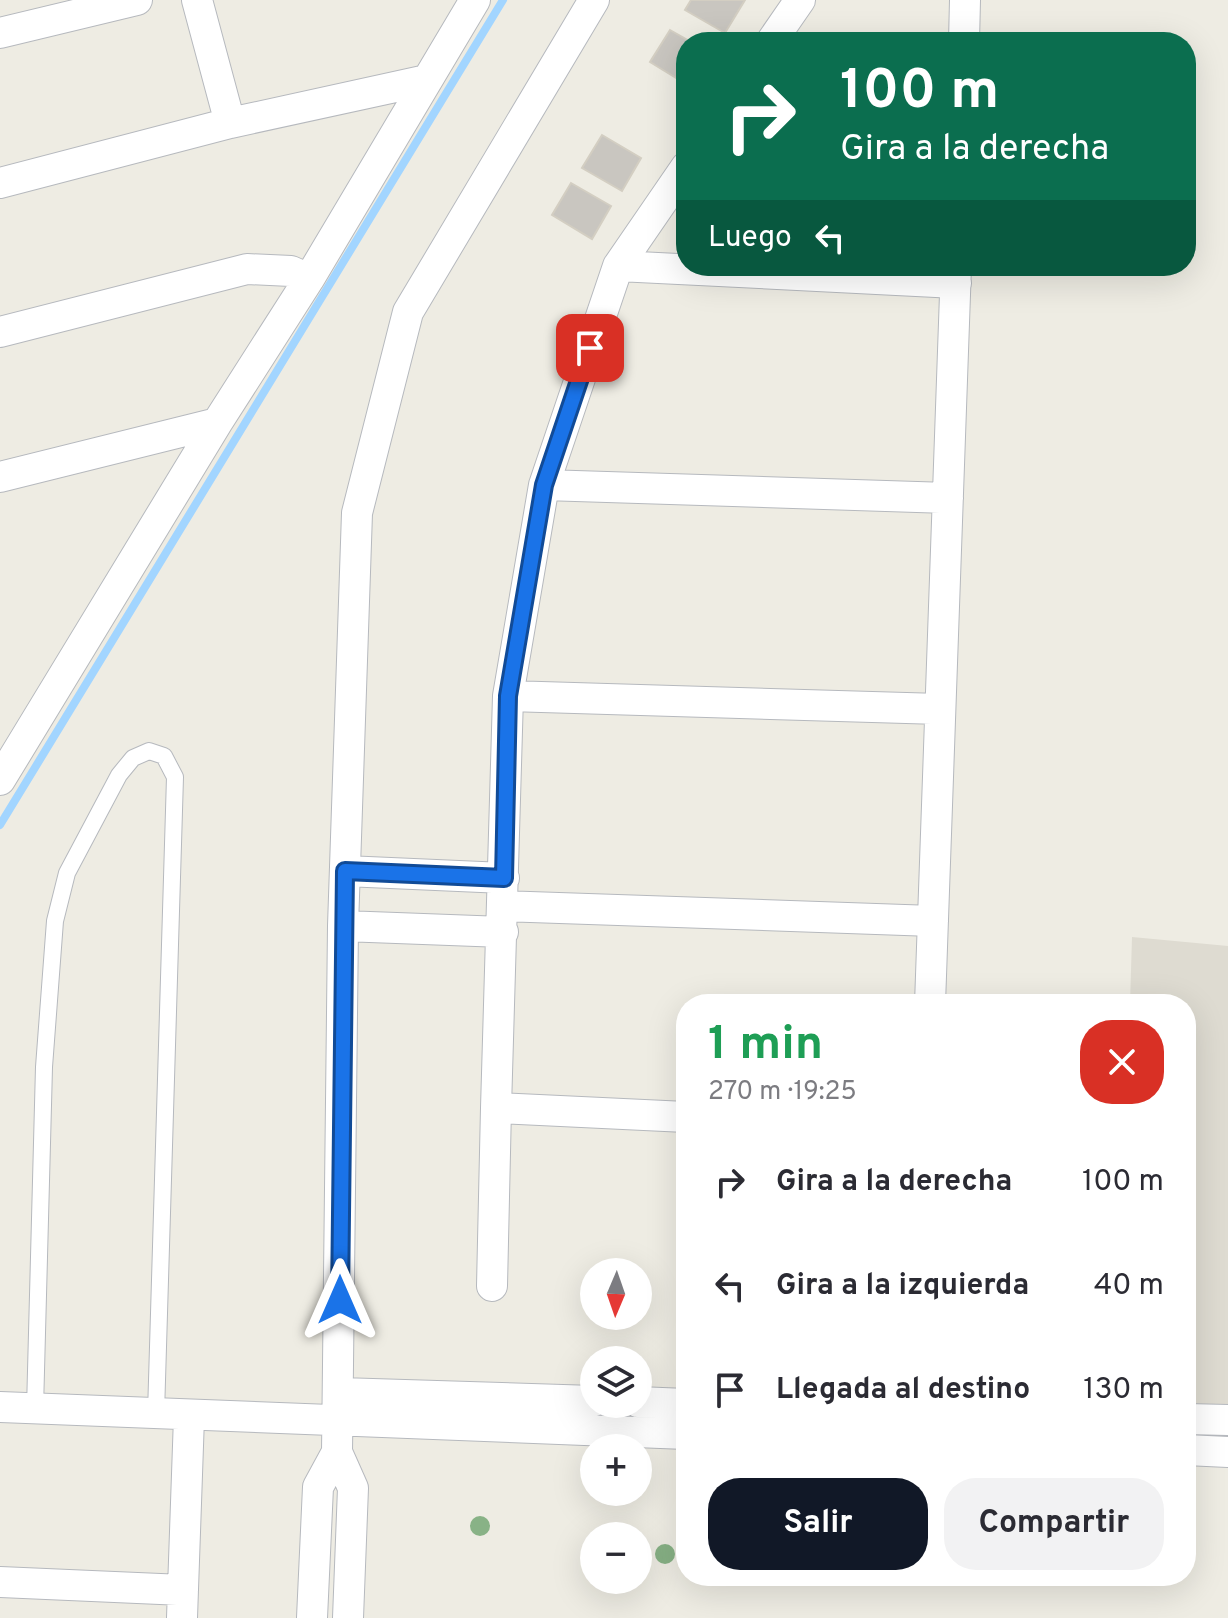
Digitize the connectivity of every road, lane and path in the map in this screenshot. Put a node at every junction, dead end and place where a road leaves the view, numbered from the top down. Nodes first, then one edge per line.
1 (137, 0) edge
2 (197, 0) edge
3 (475, 0) edge
4 (594, 0) edge
5 (800, 0) edge
6 (965, 0) edge
7 (778, 32) edge
8 (964, 32) edge
9 (0, 33) edge
10 (427, 80) junction
11 (230, 123) junction
12 (676, 182) edge
13 (0, 183) edge
14 (618, 266) junction
15 (676, 268) edge
16 (956, 276) edge
17 (309, 279) junction
18 (0, 332) edge
19 (217, 423) junction
20 (0, 477) edge
21 (544, 485) junction
22 (948, 498) junction
23 (508, 696) junction
24 (940, 709) junction
25 (1, 781) edge
26 (345, 871) junction
27 (503, 905) junction
28 (933, 921) junction
29 (343, 926) junction
30 (930, 994) edge
31 (496, 1108) junction
32 (676, 1117) edge
33 (492, 1286) dead end
34 (580, 1402) edge
35 (652, 1403) edge
36 (676, 1404) edge
37 (0, 1407) edge
38 (35, 1409) junction
39 (156, 1414) junction
40 (189, 1417) junction
41 (1196, 1419) edge
42 (1228, 1420) edge
43 (338, 1423) junction
44 (676, 1434) edge
45 (1196, 1450) edge
46 (1228, 1452) edge
47 (0, 1582) edge
48 (182, 1604) edge
49 (312, 1618) edge
50 (348, 1618) edge

1 - 9 street
2 - 11 street
3 - 10 street
4 - 26 street
5 - 7 street
6 - 8 street
10 - 11 street
10 - 17 street
11 - 13 street
12 - 14 street
14 - 15 street
14 - 21 street
16 - 22 street
17 - 18 street
17 - 19 street
19 - 20 street
19 - 25 street
21 - 22 street
21 - 23 street
22 - 24 street
23 - 24 street
23 - 27 street
24 - 28 street
26 - 27 street
26 - 29 street
27 - 28 street
27 - 29 street
27 - 31 street
28 - 30 street
29 - 43 street
31 - 32 street
31 - 33 street
34 - 43 street
35 - 36 street
37 - 38 street
38 - 39 street
38 - 39 lane
39 - 40 street
40 - 43 street
40 - 48 street
41 - 42 street
43 - 44 street
43 - 49 street
43 - 50 street
45 - 46 street
47 - 48 street

